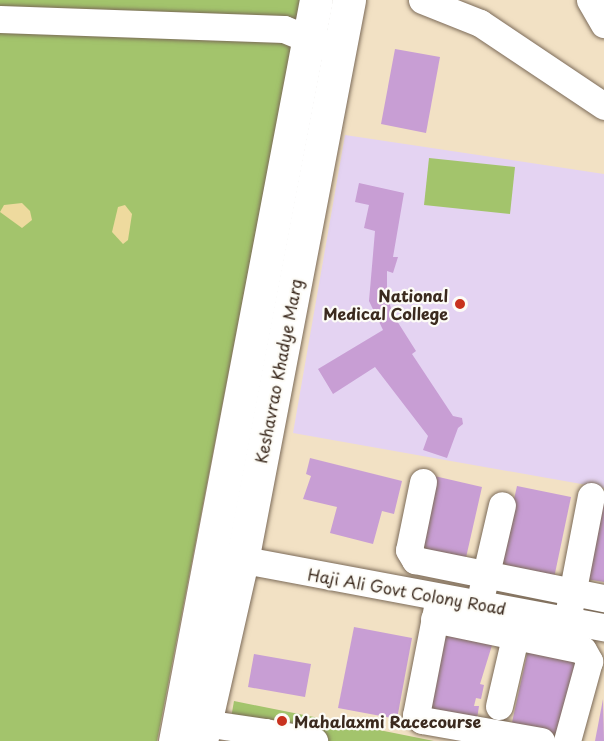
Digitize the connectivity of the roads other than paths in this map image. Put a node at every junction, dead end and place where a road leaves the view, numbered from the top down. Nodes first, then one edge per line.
1 (316, 0) edge
2 (349, 0) edge
3 (422, 0) edge
4 (590, 0) edge
5 (0, 19) edge
6 (604, 24) edge
7 (310, 39) junction
8 (340, 52) junction
9 (604, 106) edge
10 (423, 482) dead end
11 (591, 496) dead end
12 (502, 505) dead end
13 (210, 553) junction
14 (242, 561) junction
15 (486, 576) junction
16 (573, 592) junction
17 (604, 598) edge
18 (479, 605) junction
19 (437, 608) junction
20 (518, 624) junction
21 (581, 629) edge
22 (203, 732) edge
23 (491, 733) junction
24 (264, 736) edge
25 (175, 741) edge
26 (314, 741) edge
27 (541, 741) edge
28 (567, 741) edge

1 - 7 main road, Keshavrao Khadye Marg
2 - 8 main road, Keshavrao Khadye Marg
3 - 9 street
4 - 6 street
5 - 7 street
7 - 8 street
7 - 13 main road, Keshavrao Khadye Marg
8 - 14 main road, Keshavrao Khadye Marg
10 - 15 street
11 - 16 street
12 - 15 street
13 - 14 street, Haji Ali Govt Colony Road
13 - 25 main road, Keshavrao Khadye Marg
14 - 19 street, Haji Ali Govt Colony Road
14 - 22 main road, Keshavrao Khadye Marg
15 - 16 street
15 - 18 street
16 - 17 street
16 - 21 street
18 - 19 street, Haji Ali Govt Colony Road
18 - 20 street, Haji Ali Govt Colony Road
19 - 20 street
19 - 23 street
20 - 21 street, Haji Ali Govt Colony Road
20 - 23 street
21 - 28 street
22 - 24 street
23 - 27 street
24 - 26 street

